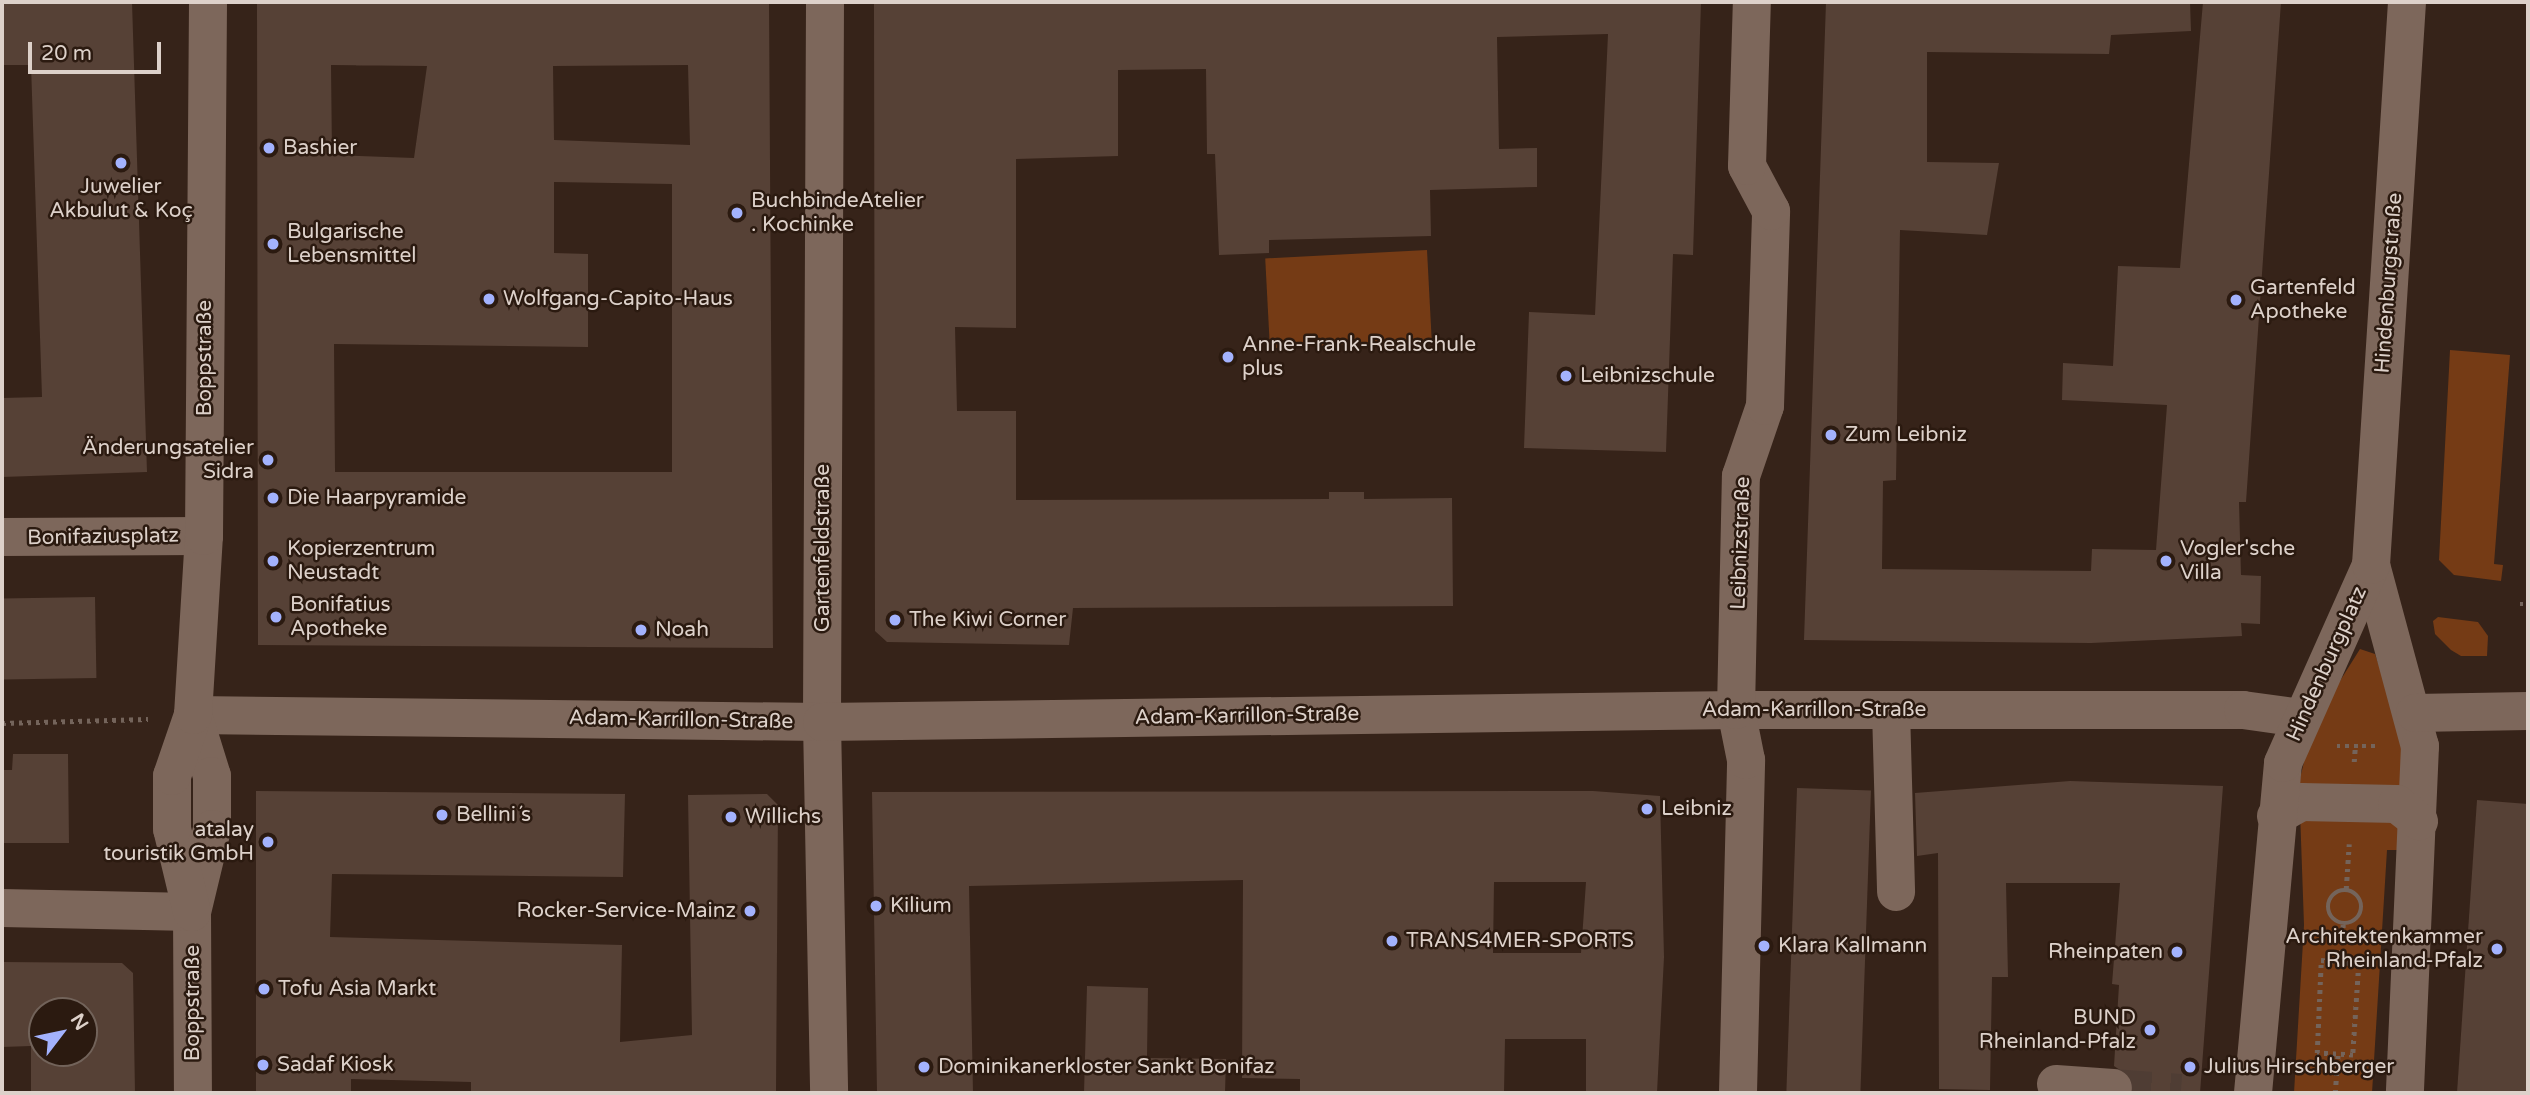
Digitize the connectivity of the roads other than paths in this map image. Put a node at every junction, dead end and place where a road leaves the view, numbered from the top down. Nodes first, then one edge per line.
1 (208, 2) edge
2 (825, 2) edge
3 (1752, 2) edge
4 (2407, 2) edge
5 (204, 536) junction
6 (2, 537) edge
7 (2371, 565) junction
8 (1736, 710) junction
9 (1891, 710) junction
10 (2528, 711) edge
11 (2415, 713) junction
12 (193, 715) junction
13 (2301, 718) junction
14 (822, 722) junction
15 (2276, 816) junction
16 (2419, 821) junction
17 (1896, 892) dead end
18 (2, 908) edge
19 (192, 912) junction
20 (2056, 1084) dead end
21 (2113, 1088) dead end
22 (193, 1093) edge
23 (829, 1093) edge
24 (1738, 1093) edge
25 (2253, 1093) edge
26 (2405, 1093) edge

1 - 5 street, Boppstraße
2 - 14 street, Gartenfeldstraße
3 - 8 street, Leibnizstraße
4 - 7 street, Hindenburgstraße
5 - 6 street, Bonifaziusplatz
5 - 12 street, Boppstraße
7 - 11 street, Hindenburgplatz
7 - 13 street, Hindenburgplatz
8 - 9 street, Adam-Karrillon-Straße
8 - 14 street, Adam-Karrillon-Straße
8 - 24 street, Leibnizstraße
9 - 13 street, Adam-Karrillon-Straße
9 - 17 street
10 - 11 street
11 - 16 street, Hindenburgplatz
12 - 14 street, Adam-Karrillon-Straße
12 - 19 street, Boppstraße
13 - 15 street, Hindenburgplatz
14 - 23 street, Gartenfeldstraße
15 - 16 street
15 - 25 street, Hindenburgplatz
16 - 26 street, Hindenburgplatz
18 - 19 street
19 - 22 street, Boppstraße
20 - 21 street

